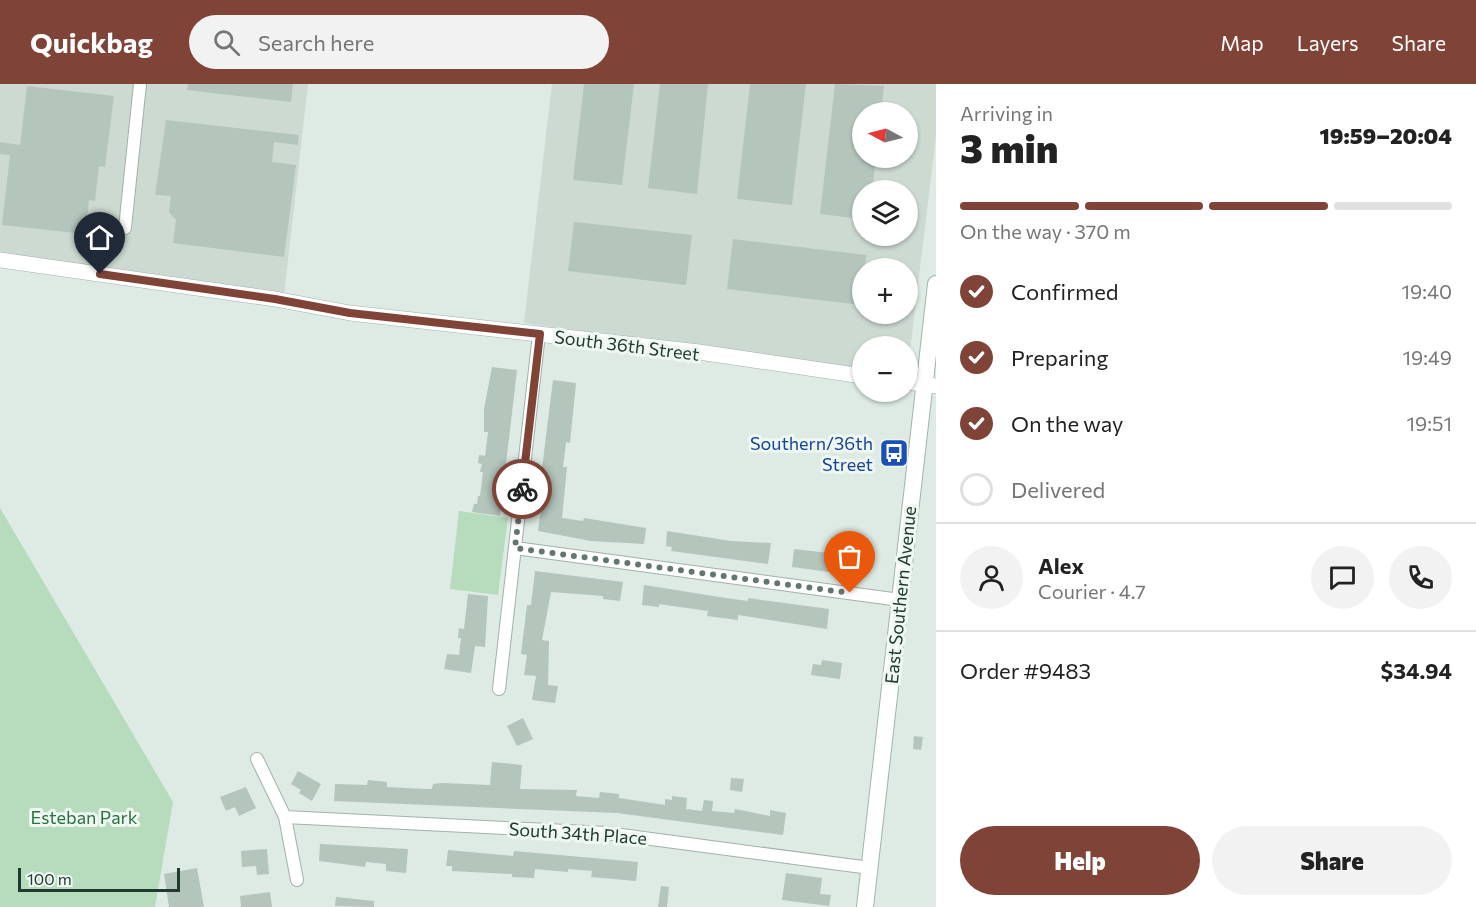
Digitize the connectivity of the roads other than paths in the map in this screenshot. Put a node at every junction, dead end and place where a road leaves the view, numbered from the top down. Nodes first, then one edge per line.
1 (140, 84) edge
2 (125, 228) dead end
3 (0, 260) edge
4 (936, 284) edge
5 (540, 334) junction
6 (852, 375) edge
7 (930, 386) edge
8 (515, 548) junction
9 (900, 600) junction
10 (499, 689) dead end
11 (257, 759) dead end
12 (285, 817) junction
13 (870, 868) junction
14 (297, 880) dead end
15 (865, 907) edge

1 - 2 street
3 - 5 street, South 36th Street
4 - 7 main road, East Southern Avenue
5 - 6 street, South 36th Street
5 - 8 street
7 - 9 main road, East Southern Avenue
8 - 9 street
8 - 10 street
9 - 13 main road, East Southern Avenue
11 - 12 street
12 - 13 street, South 34th Place
12 - 14 street
13 - 15 main road, East Southern Avenue

